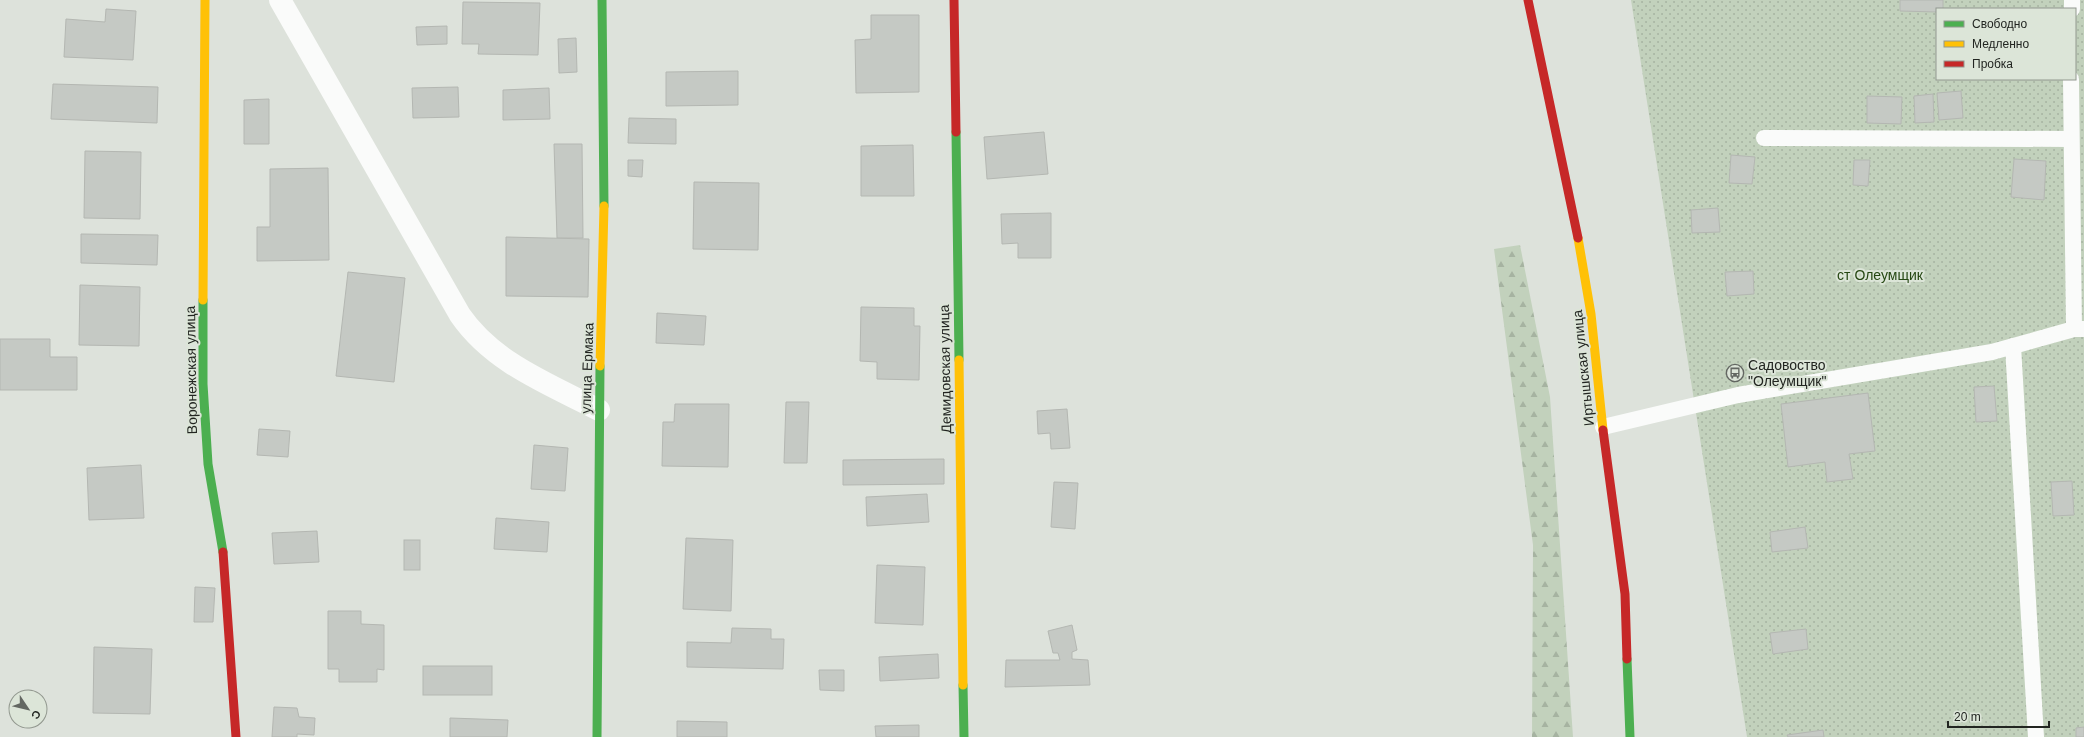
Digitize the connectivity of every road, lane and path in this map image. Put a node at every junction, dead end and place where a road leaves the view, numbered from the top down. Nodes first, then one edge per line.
1 (205, 0) edge
2 (280, 0) edge
3 (602, 0) edge
4 (954, 0) edge
5 (1528, 0) edge
6 (2071, 80) edge
7 (1764, 138) dead end
8 (2071, 139) junction
9 (2084, 187) edge
10 (2072, 202) junction
11 (2079, 329) edge
12 (2013, 346) junction
13 (599, 410) junction
14 (1603, 427) junction
15 (236, 737) edge
16 (597, 737) edge
17 (964, 737) edge
18 (1630, 737) edge
19 (2036, 737) edge

1 - 15 street, Воронежская улица
2 - 13 street
3 - 13 street, улица Ермака
4 - 17 street, Демидовская улица
5 - 14 street, Иртышская улица
6 - 8 lane
7 - 8 lane
8 - 10 lane
9 - 10 lane
10 - 11 lane
11 - 12 lane
12 - 14 lane
12 - 19 lane
13 - 16 street, улица Ермака
14 - 18 street, Иртышская улица

